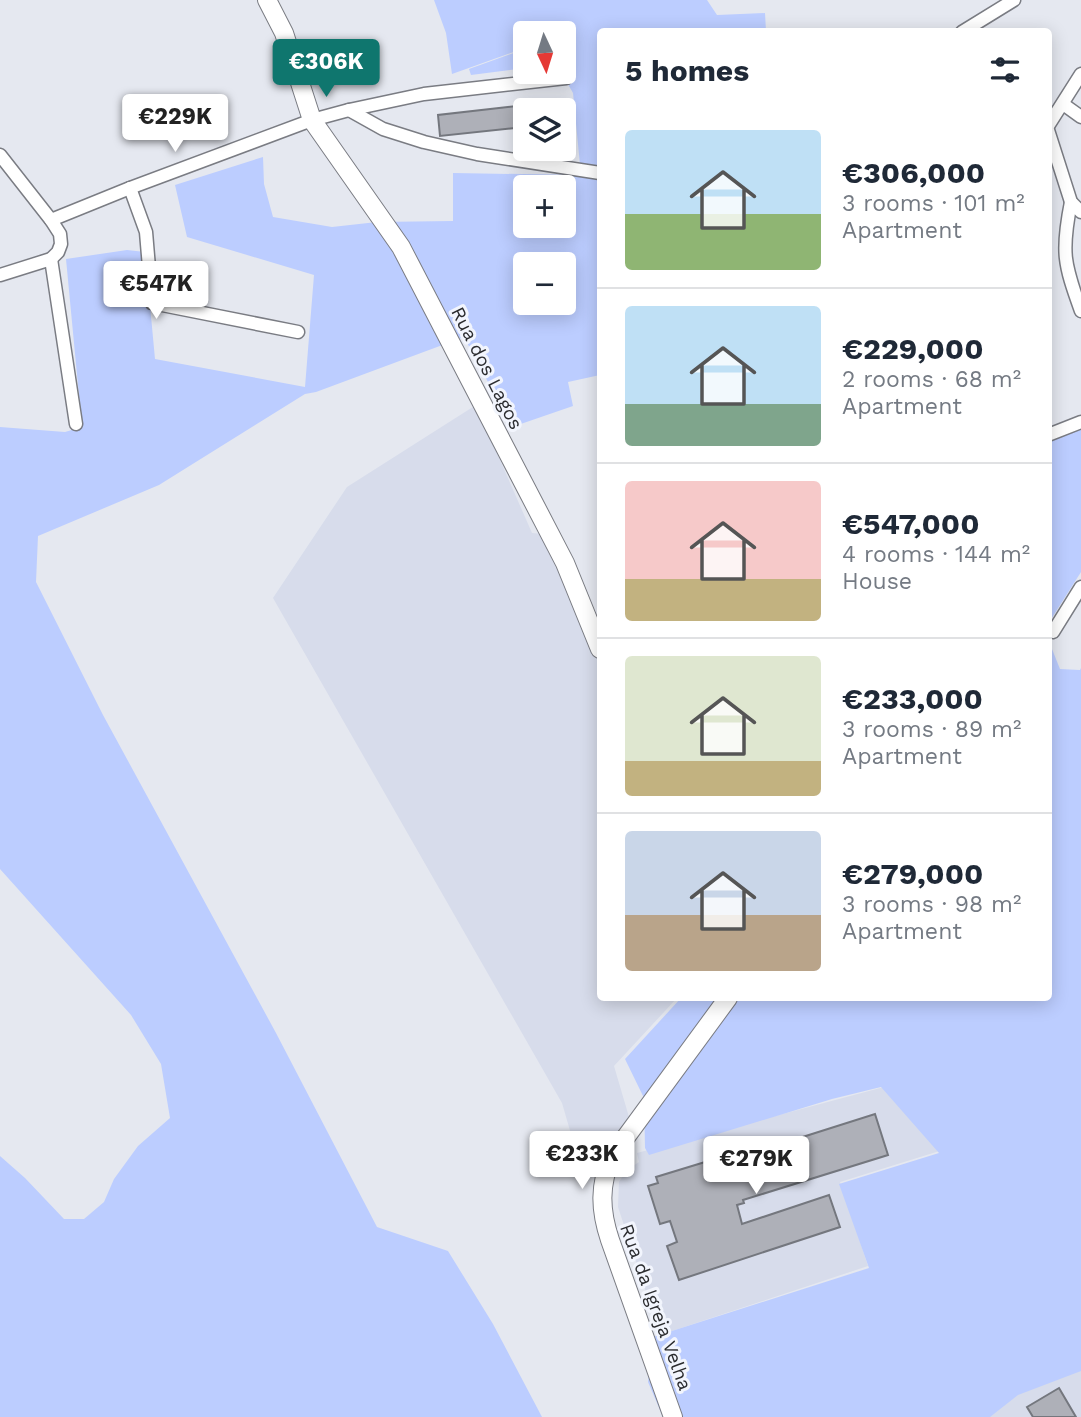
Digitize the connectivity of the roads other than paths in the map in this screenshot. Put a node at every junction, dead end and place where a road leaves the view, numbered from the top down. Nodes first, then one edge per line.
1 (267, 0) edge
2 (1014, 0) edge
3 (968, 28) edge
4 (1081, 74) edge
5 (513, 84) edge
6 (1063, 103) junction
7 (349, 110) junction
8 (1081, 117) edge
9 (312, 120) junction
10 (1052, 121) edge
11 (1052, 140) edge
12 (0, 155) edge
13 (597, 173) edge
14 (130, 188) junction
15 (1072, 202) junction
16 (1081, 212) edge
17 (51, 220) junction
18 (51, 259) junction
19 (0, 275) edge
20 (1081, 311) edge
21 (298, 332) dead end
22 (1081, 422) edge
23 (76, 424) dead end
24 (1052, 433) edge
25 (1081, 587) edge
26 (1053, 632) dead end
27 (597, 642) edge
28 (726, 1001) edge
29 (673, 1417) edge

1 - 9 street, Rua dos Lagos
2 - 3 street
4 - 6 street
5 - 7 street
6 - 8 street
6 - 10 street
7 - 9 street
7 - 13 street
9 - 14 street
9 - 27 street, Rua dos Lagos
11 - 15 street
12 - 17 street
14 - 17 street
14 - 21 street
15 - 16 street
15 - 20 street
17 - 18 street
18 - 19 street
18 - 23 street
22 - 24 street
25 - 26 street
28 - 29 street, Rua da Igreja Velha

